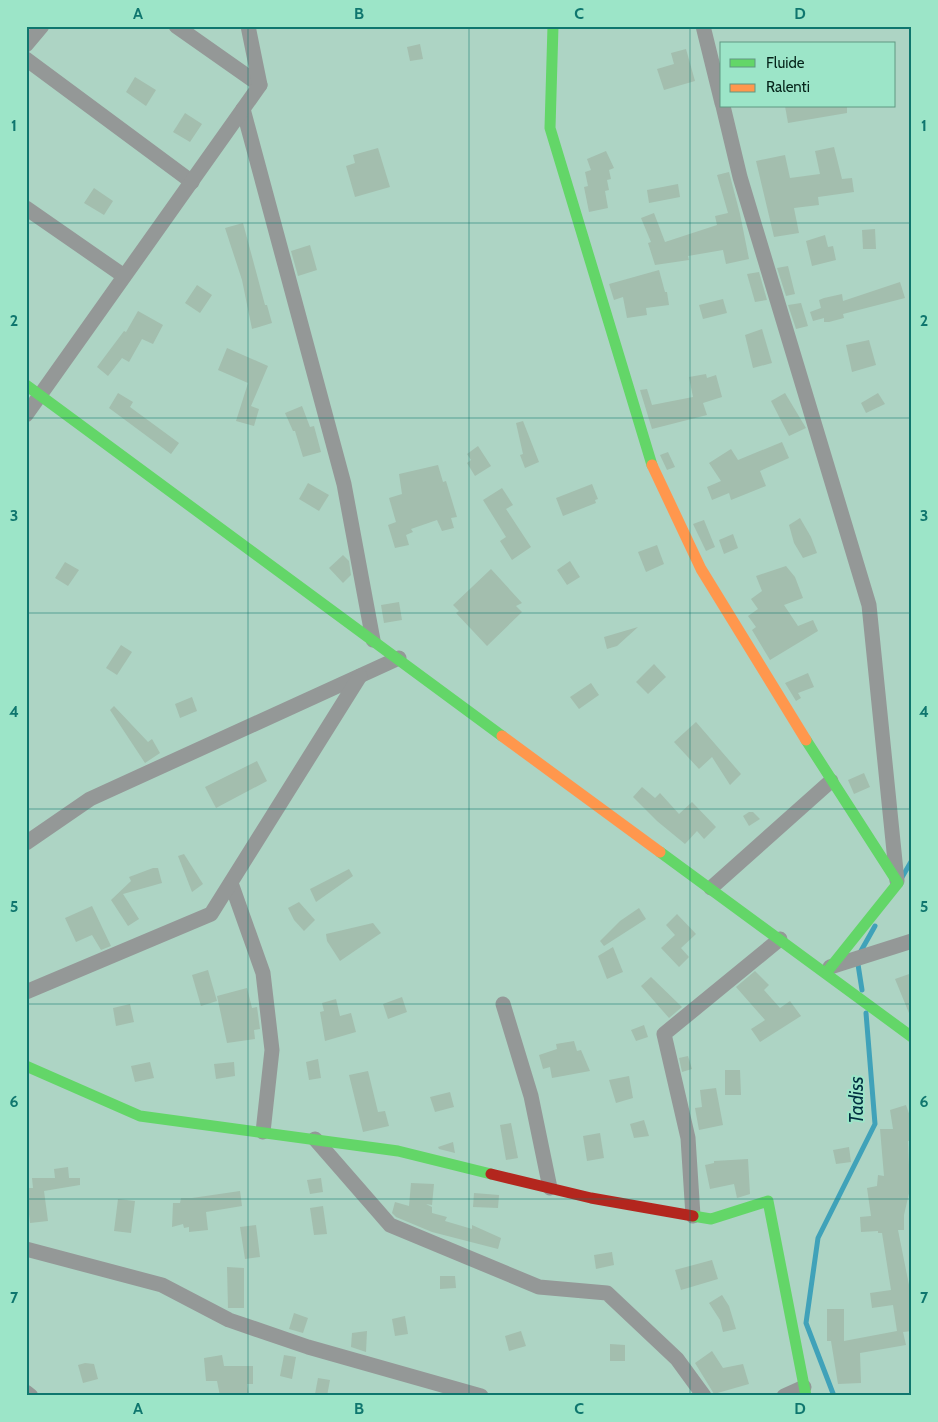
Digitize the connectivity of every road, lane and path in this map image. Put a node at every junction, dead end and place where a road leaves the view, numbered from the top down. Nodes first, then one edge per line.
1 (42, 26) edge
2 (176, 26) edge
3 (248, 26) edge
4 (553, 26) edge
5 (703, 26) edge
6 (26, 45) edge
7 (26, 58) edge
8 (260, 85) junction
9 (720, 96) edge
10 (723, 108) edge
11 (243, 109) junction
12 (192, 182) junction
13 (26, 208) edge
14 (124, 276) junction
15 (26, 385) edge
16 (40, 395) junction
17 (26, 415) edge
18 (373, 640) junction
19 (399, 658) junction
20 (360, 676) junction
21 (831, 781) junction
22 (26, 843) edge
23 (230, 883) junction
24 (898, 883) junction
25 (710, 888) junction
26 (780, 939) junction
27 (912, 940) edge
28 (828, 970) junction
29 (26, 992) edge
30 (503, 1004) dead end
31 (912, 1037) edge
32 (26, 1066) edge
33 (263, 1132) junction
34 (315, 1139) junction
35 (550, 1188) junction
36 (692, 1216) junction
37 (26, 1249) edge
38 (805, 1391) edge
39 (26, 1392) edge
40 (31, 1396) edge
41 (481, 1396) edge
42 (704, 1396) edge
43 (784, 1396) edge

1 - 6 street
2 - 8 street
3 - 8 street
4 - 21 street
5 - 9 street
7 - 12 street
8 - 11 street
10 - 24 street
11 - 12 street
11 - 18 street
12 - 14 street
13 - 14 street
14 - 16 street
15 - 16 street
16 - 17 street
16 - 18 street
18 - 19 street
19 - 20 street
19 - 25 street
20 - 22 street
20 - 23 street
21 - 24 street
21 - 25 street
23 - 29 street
23 - 33 street
24 - 28 street
25 - 26 street
26 - 28 street
26 - 36 street
27 - 28 street
28 - 31 street
30 - 35 street
32 - 33 street
33 - 34 street
34 - 35 street
34 - 42 street
35 - 36 street
36 - 38 street
37 - 41 street
38 - 43 street
39 - 40 street

